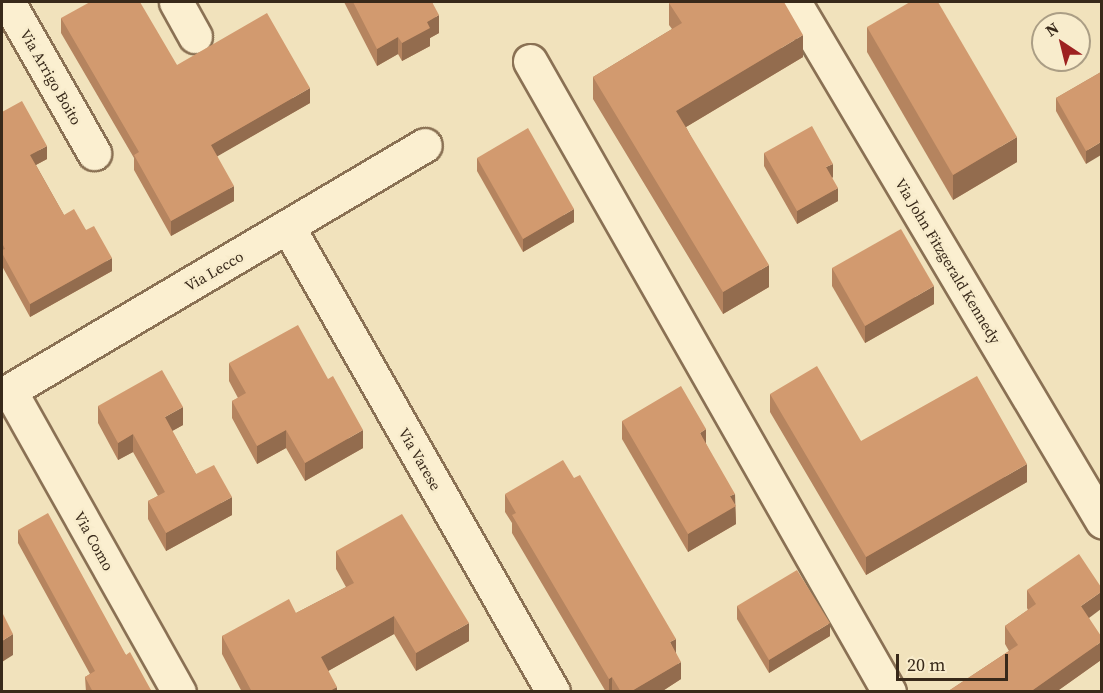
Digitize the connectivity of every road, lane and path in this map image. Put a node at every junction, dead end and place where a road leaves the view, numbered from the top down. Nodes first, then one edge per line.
1 (8, 2) edge
2 (176, 2) edge
3 (794, 2) edge
4 (195, 36) dead end
5 (530, 61) dead end
6 (425, 145) dead end
7 (94, 153) dead end
8 (288, 227) junction
9 (5, 393) edge
10 (1101, 521) edge
11 (179, 692) edge
12 (553, 692) edge
13 (889, 692) edge

1 - 7 street, Via Arrigo Boito
2 - 4 street
3 - 10 street, Via John Fitzgerald Kennedy
5 - 13 street
6 - 8 street, Via Lecco
8 - 9 street, Via Lecco
8 - 12 street, Via Varese
9 - 11 street, Via Como

